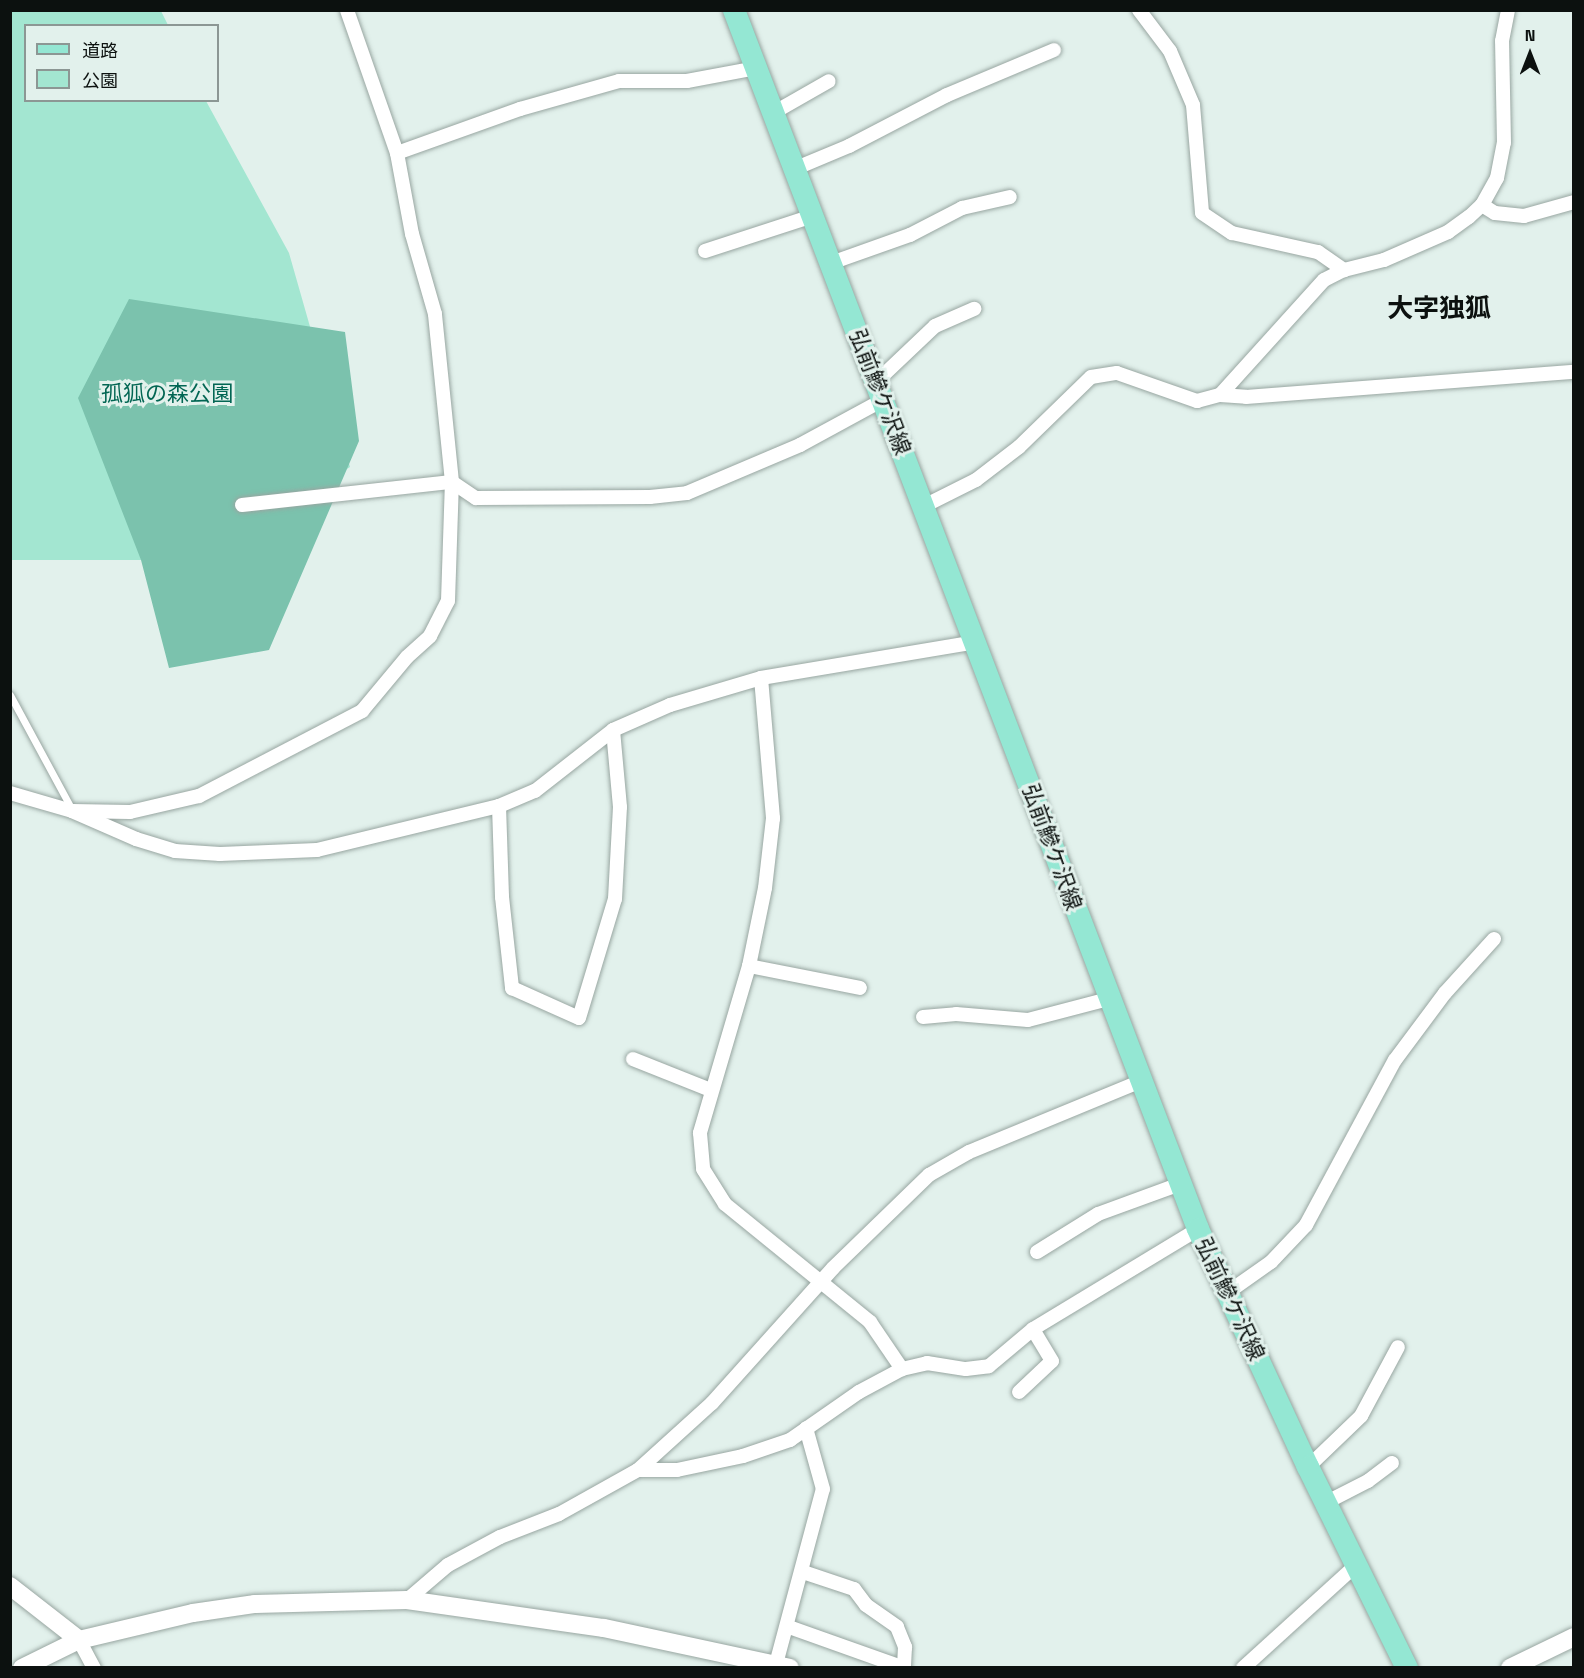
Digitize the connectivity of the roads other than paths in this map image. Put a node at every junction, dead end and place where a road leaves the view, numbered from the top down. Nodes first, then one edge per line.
1 (347, 10) edge
2 (734, 10) edge
3 (1139, 10) edge
4 (1508, 10) edge
5 (1054, 50) dead end
6 (756, 68) junction
7 (829, 81) dead end
8 (773, 113) junction
9 (397, 153) junction
10 (794, 169) junction
11 (1010, 196) dead end
12 (1574, 202) edge
13 (1482, 205) junction
14 (813, 216) junction
15 (705, 251) dead end
16 (831, 263) junction
17 (1344, 270) junction
18 (974, 309) dead end
19 (1574, 372) edge
20 (880, 391) junction
21 (1221, 395) junction
22 (452, 482) junction
23 (242, 505) dead end
24 (924, 506) junction
25 (976, 642) junction
26 (761, 678) junction
27 (10, 695) edge
28 (613, 730) junction
29 (10, 793) edge
30 (499, 807) junction
31 (72, 811) junction
32 (1494, 939) dead end
33 (749, 966) junction
34 (860, 988) dead end
35 (1108, 999) junction
36 (922, 1017) dead end
37 (633, 1059) dead end
38 (1139, 1082) junction
39 (711, 1090) junction
40 (1180, 1184) junction
41 (1198, 1229) junction
42 (1037, 1252) dead end
43 (821, 1282) junction
44 (1227, 1293) junction
45 (1033, 1329) junction
46 (1398, 1347) dead end
47 (902, 1369) junction
48 (1019, 1392) dead end
49 (806, 1428) junction
50 (1392, 1463) dead end
51 (1308, 1467) junction
52 (638, 1470) junction
53 (1325, 1503) junction
54 (1356, 1565) junction
55 (802, 1572) junction
56 (10, 1586) edge
57 (407, 1600) junction
58 (789, 1627) junction
59 (1574, 1637) edge
60 (80, 1640) junction
61 (783, 1666) edge
62 (22, 1668) edge
63 (94, 1668) edge
64 (904, 1668) edge
65 (1243, 1668) edge
66 (1407, 1668) edge
67 (1510, 1668) edge

1 - 9 street
2 - 6 main road, 弘前鰺ケ沢線
3 - 17 street
4 - 13 street
5 - 10 street
6 - 8 main road, 弘前鰺ケ沢線
6 - 9 street
7 - 8 street
8 - 10 main road, 弘前鰺ケ沢線
9 - 22 street
10 - 14 main road, 弘前鰺ケ沢線
11 - 16 street
12 - 13 street
13 - 17 street
14 - 15 street
14 - 16 main road, 弘前鰺ケ沢線
16 - 20 main road, 弘前鰺ケ沢線
17 - 21 street
18 - 20 street
19 - 21 street
20 - 22 street
20 - 24 main road, 弘前鰺ケ沢線
21 - 24 street
22 - 23 street
22 - 31 street
24 - 25 main road, 弘前鰺ケ沢線
25 - 26 street
25 - 35 main road, 弘前鰺ケ沢線
26 - 28 street
26 - 33 street
27 - 31 lane
28 - 30 street
28 - 30 street
29 - 31 street
30 - 31 street
32 - 44 street
33 - 34 street
33 - 39 street
35 - 36 street
35 - 38 main road, 弘前鰺ケ沢線
37 - 39 street
38 - 40 main road, 弘前鰺ケ沢線
38 - 43 street
39 - 43 street
40 - 41 main road, 弘前鰺ケ沢線
40 - 42 street
41 - 44 main road, 弘前鰺ケ沢線
41 - 45 street
43 - 47 street
43 - 52 street
44 - 51 main road, 弘前鰺ケ沢線
45 - 47 street
45 - 48 street
46 - 51 street
47 - 49 street
49 - 52 street
49 - 55 street
50 - 53 street
51 - 53 main road, 弘前鰺ケ沢線
52 - 57 street
53 - 54 main road, 弘前鰺ケ沢線
54 - 65 street
54 - 66 main road, 弘前鰺ケ沢線
55 - 58 street
55 - 64 street
56 - 60 street
57 - 60 street
57 - 61 street
58 - 61 street
58 - 64 street
59 - 67 street
60 - 62 street
60 - 63 street

